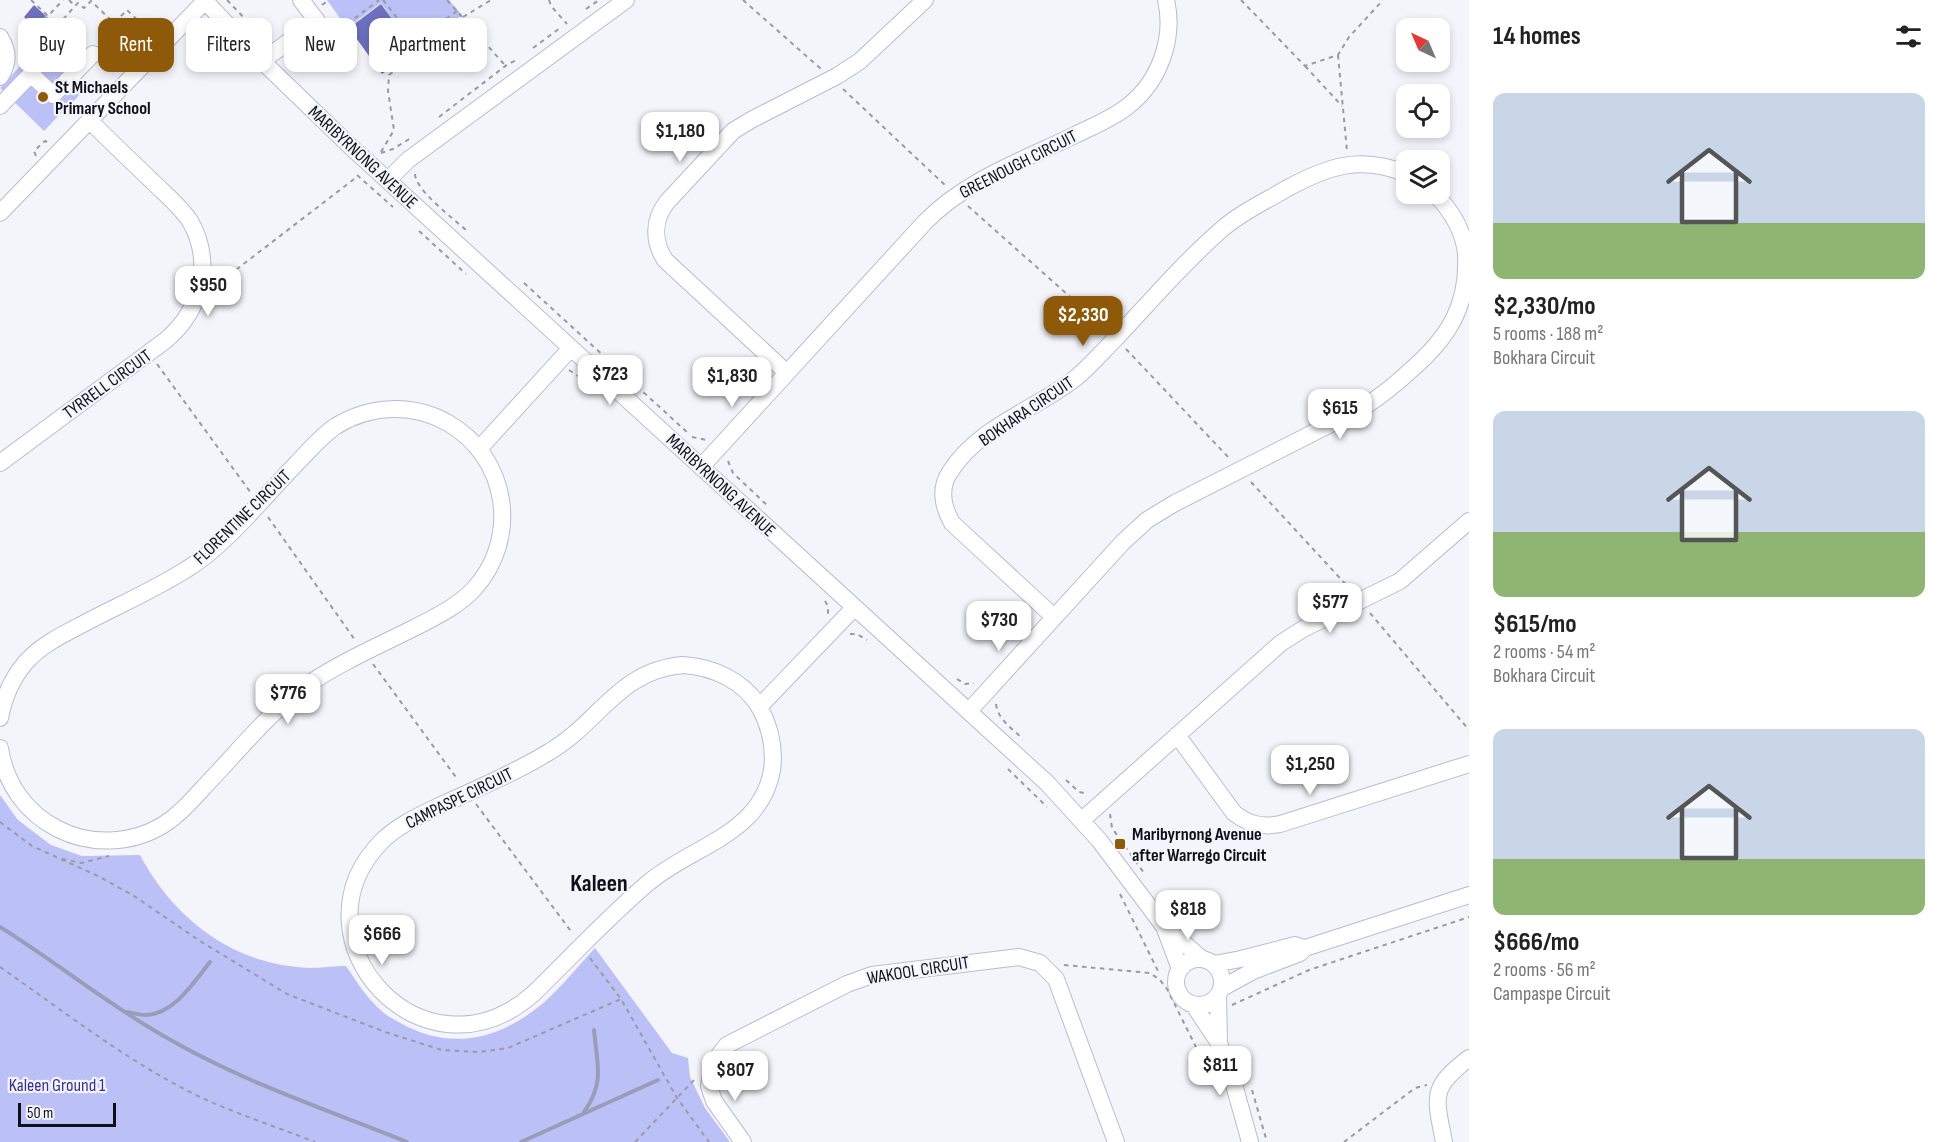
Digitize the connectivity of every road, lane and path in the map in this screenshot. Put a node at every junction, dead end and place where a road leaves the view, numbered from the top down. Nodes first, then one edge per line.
1 (31, 0) edge
2 (63, 0) edge
3 (69, 0) edge
4 (205, 0) edge
5 (227, 0) edge
6 (302, 0) edge
7 (379, 0) edge
8 (383, 0) edge
9 (447, 0) edge
10 (491, 0) edge
11 (549, 0) edge
12 (599, 0) edge
13 (626, 0) edge
14 (925, 0) edge
15 (1166, 0) edge
16 (1241, 0) edge
17 (1383, 0) edge
18 (75, 6) junction
19 (457, 11) junction
20 (583, 12) dead end
21 (193, 14) junction
22 (48, 16) junction
23 (109, 18) edge
24 (119, 18) edge
25 (135, 18) edge
26 (197, 18) edge
27 (225, 18) edge
28 (240, 18) edge
29 (397, 18) edge
30 (447, 18) edge
31 (463, 18) joint
32 (0, 38) edge
33 (487, 45) edge
34 (533, 49) dead end
35 (272, 53) edge
36 (93, 54) dead end
37 (524, 55) dead end
38 (1338, 55) junction
39 (7, 59) junction
40 (272, 62) edge
41 (508, 64) junction
42 (1305, 66) junction
43 (392, 72) edge
44 (0, 77) edge
45 (290, 88) junction
46 (0, 106) edge
47 (1342, 107) junction
48 (89, 120) junction
49 (433, 122) dead end
50 (412, 137) dead end
51 (370, 165) junction
52 (1348, 165) junction
53 (350, 168) dead end
54 (1396, 170) edge
55 (415, 174) dead end
56 (388, 180) junction
57 (1444, 204) edge
58 (397, 210) dead end
59 (0, 213) edge
60 (413, 225) dead end
61 (472, 236) dead end
62 (470, 277) dead end
63 (524, 283) dead end
64 (196, 301) junction
65 (572, 348) junction
66 (149, 353) junction
67 (560, 361) junction
68 (787, 373) junction
69 (582, 379) dead end
70 (720, 447) junction
71 (479, 449) junction
72 (0, 463) edge
73 (702, 467) junction
74 (258, 503) junction
75 (775, 512) dead end
76 (1469, 521) edge
77 (822, 597) dead end
78 (854, 608) junction
79 (1054, 617) junction
80 (836, 627) junction
81 (868, 640) dead end
82 (365, 653) junction
83 (951, 673) dead end
84 (988, 690) junction
85 (759, 707) junction
86 (969, 711) junction
87 (0, 718) edge
88 (1177, 735) junction
89 (1026, 742) dead end
90 (0, 748) edge
91 (1469, 764) edge
92 (1008, 769) dead end
93 (1063, 777) dead end
94 (468, 793) junction
95 (1103, 801) junction
96 (1053, 813) dead end
97 (1082, 820) junction
98 (0, 822) edge
99 (1149, 880) dead end
100 (1119, 893) dead end
101 (1469, 895) edge
102 (1469, 917) edge
103 (1163, 925) junction
104 (582, 946) junction
105 (1305, 948) junction
106 (1208, 962) junction
107 (1040, 963) junction
108 (0, 967) edge
109 (1180, 969) junction
110 (1159, 973) dead end
111 (1222, 997) junction
112 (621, 999) junction
113 (1193, 1004) junction
114 (1219, 1043) junction
115 (1469, 1058) edge
116 (713, 1063) junction
117 (1440, 1086) junction
118 (676, 1098) junction
119 (1222, 1101) dead end
120 (315, 1142) edge
121 (635, 1142) edge
122 (709, 1142) edge
123 (743, 1142) edge
124 (1116, 1142) edge
125 (1250, 1142) edge
126 (1344, 1142) edge
127 (1444, 1142) edge

1 - 22 path
2 - 22 path
3 - 18 path
4 - 21 street
4 - 27 street, MARIBYRNONG AVENUE
5 - 28 path
6 - 35 street
7 - 45 path
8 - 29 path
9 - 19 path
10 - 31 path
11 - 34 path
12 - 20 path
13 - 56 street
14 - 68 street
15 - 68 street, GREENOUGH CIRCUIT
16 - 42 path
17 - 38 path
18 - 22 path
18 - 23 path
19 - 30 path
19 - 31 path
21 - 26 path
21 - 48 street
22 - 39 path
24 - 25 path
32 - 39 street
33 - 41 path
36 - 46 street
37 - 41 path
38 - 42 path
38 - 47 path
39 - 44 street
40 - 45 street, MARIBYRNONG AVENUE
41 - 49 path
42 - 47 path
43 - 51 path
45 - 51 street, MARIBYRNONG AVENUE
47 - 52 path
48 - 59 street
48 - 64 street, TYRRELL CIRCUIT
50 - 51 path
51 - 53 path
51 - 56 street, MARIBYRNONG AVENUE
51 - 58 path
51 - 64 path
52 - 54 street, BOKHARA CIRCUIT
52 - 79 street, BOKHARA CIRCUIT
55 - 61 path
56 - 65 street, MARIBYRNONG AVENUE
57 - 79 street
60 - 62 path
63 - 70 path
64 - 66 street, TYRRELL CIRCUIT
65 - 67 street
65 - 73 street, MARIBYRNONG AVENUE
66 - 72 street, TYRRELL CIRCUIT
66 - 74 path
67 - 69 path
67 - 71 street
68 - 70 street, GREENOUGH CIRCUIT
70 - 73 street, GREENOUGH CIRCUIT
70 - 75 path
71 - 74 street, FLORENTINE CIRCUIT
71 - 82 street, FLORENTINE CIRCUIT
73 - 78 street, MARIBYRNONG AVENUE
74 - 82 path
74 - 87 street, FLORENTINE CIRCUIT
76 - 88 street
77 - 80 path
78 - 80 street
78 - 86 street, MARIBYRNONG AVENUE
79 - 84 street
80 - 81 path
80 - 85 street
82 - 90 street, FLORENTINE CIRCUIT
82 - 94 path
83 - 84 path
84 - 86 street
84 - 89 path
85 - 94 street, CAMPASPE CIRCUIT
85 - 104 street, CAMPASPE CIRCUIT
86 - 97 street, MARIBYRNONG AVENUE
88 - 91 street
88 - 95 street
92 - 96 path
93 - 95 path
94 - 104 path
94 - 104 street, CAMPASPE CIRCUIT
95 - 97 street
95 - 99 path
97 - 103 street, MARIBYRNONG AVENUE
98 - 112 path
100 - 110 path
101 - 105 street
102 - 111 path
103 - 106 street, MARIBYRNONG AVENUE
103 - 109 street, MARIBYRNONG AVENUE
104 - 112 path
105 - 106 street
105 - 111 street
106 - 109 street
106 - 111 street
107 - 116 street, WAKOOL CIRCUIT
107 - 119 path
107 - 124 street
108 - 120 path
109 - 113 street
111 - 113 street
111 - 114 street
112 - 118 path
113 - 114 street
114 - 125 street
115 - 117 street
116 - 118 path
116 - 123 street
117 - 126 path
117 - 127 street
118 - 121 path
118 - 122 path

